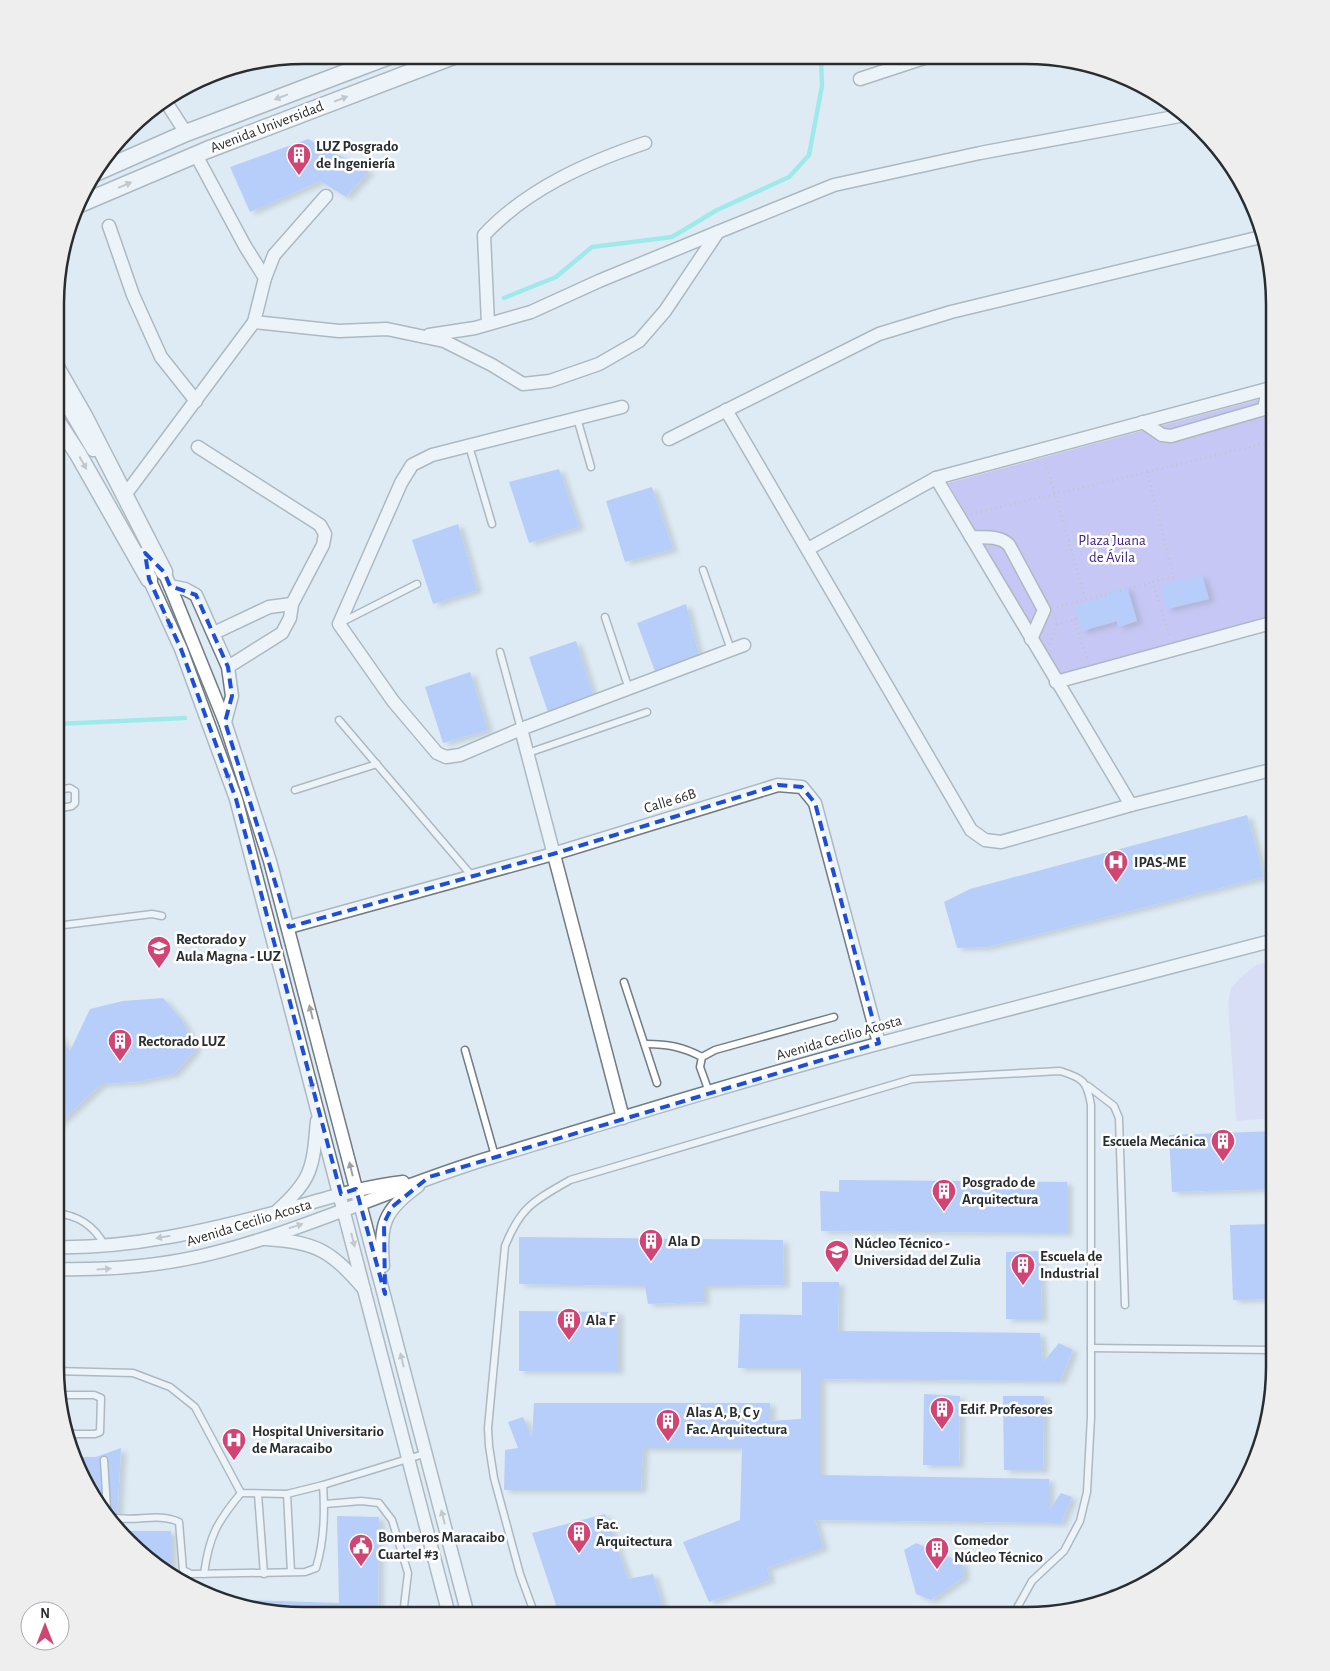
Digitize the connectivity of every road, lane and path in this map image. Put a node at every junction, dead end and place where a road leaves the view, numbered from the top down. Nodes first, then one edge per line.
1 (368, 64) edge
2 (433, 64) edge
3 (906, 64) edge
4 (860, 79) dead end
5 (168, 106) edge
6 (1176, 117) edge
7 (186, 133) junction
8 (645, 142) dead end
9 (196, 155) junction
10 (106, 168) edge
11 (326, 196) dead end
12 (88, 201) edge
13 (110, 226) dead end
14 (718, 232) junction
15 (1257, 238) edge
16 (265, 278) junction
17 (254, 322) junction
18 (488, 324) junction
19 (422, 336) junction
20 (64, 381) edge
21 (1266, 390) edge
22 (64, 400) edge
23 (196, 401) junction
24 (1266, 404) edge
25 (622, 407) dead end
26 (726, 410) junction
27 (577, 418) junction
28 (1143, 422) junction
29 (64, 433) edge
30 (669, 439) dead end
31 (1266, 442) edge
32 (469, 446) junction
33 (198, 447) dead end
34 (1046, 461) dead end
35 (591, 468) dead end
36 (1147, 472) junction
37 (936, 478) junction
38 (1055, 494) junction
39 (125, 495) junction
40 (968, 514) dead end
41 (492, 524) dead end
42 (1092, 535) dead end
43 (971, 537) junction
44 (1069, 541) junction
45 (808, 550) junction
46 (704, 570) dead end
47 (161, 579) junction
48 (1153, 582) junction
49 (417, 584) dead end
50 (1086, 598) junction
51 (292, 604) junction
52 (1044, 610) junction
53 (605, 617) dead end
54 (339, 624) junction
55 (1266, 624) edge
56 (214, 633) junction
57 (1031, 639) junction
58 (1171, 640) dead end
59 (744, 645) dead end
60 (731, 650) junction
61 (1048, 650) dead end
62 (500, 652) dead end
63 (1089, 662) dead end
64 (228, 667) junction
65 (1056, 682) junction
66 (629, 689) junction
67 (647, 712) dead end
68 (339, 720) dead end
69 (225, 722) junction
70 (521, 729) junction
71 (528, 753) junction
72 (377, 764) junction
73 (1266, 771) edge
74 (64, 789) edge
75 (295, 790) dead end
76 (1131, 805) junction
77 (64, 808) edge
78 (553, 854) junction
79 (472, 876) junction
80 (162, 916) dead end
81 (64, 925) edge
82 (289, 927) junction
83 (1266, 942) edge
84 (624, 982) dead end
85 (834, 1017) dead end
86 (646, 1044) junction
87 (878, 1044) junction
88 (465, 1050) dead end
89 (702, 1057) junction
90 (658, 1083) dead end
91 (1088, 1086) junction
92 (709, 1092) junction
93 (318, 1111) junction
94 (623, 1118) junction
95 (494, 1156) junction
96 (429, 1177) junction
97 (415, 1181) junction
98 (356, 1189) junction
99 (341, 1194) junction
100 (360, 1204) junction
101 (345, 1210) junction
102 (276, 1212) junction
103 (64, 1215) edge
104 (259, 1238) junction
105 (64, 1247) edge
106 (106, 1247) junction
107 (64, 1269) edge
108 (365, 1290) junction
109 (385, 1294) junction
110 (1125, 1304) dead end
111 (1091, 1348) junction
112 (1266, 1350) edge
113 (64, 1371) edge
114 (66, 1395) edge
115 (74, 1434) edge
116 (426, 1454) junction
117 (409, 1458) junction
118 (104, 1460) dead end
119 (323, 1485) junction
120 (241, 1493) junction
121 (258, 1494) junction
122 (287, 1494) junction
123 (325, 1504) junction
124 (108, 1505) edge
125 (118, 1519) edge
126 (291, 1572) junction
127 (204, 1574) junction
128 (264, 1574) junction
129 (404, 1607) edge
130 (447, 1607) edge
131 (466, 1607) edge
132 (532, 1607) edge
133 (1018, 1607) edge

1 -> 7 street, Avenida Universidad
9 -> 2 street, Avenida Universidad
3 - 4 street
5 - 7 street
6 - 14 street
7 - 10 street, Avenida Universidad
8 - 18 street
12 -> 9 street, Avenida Universidad
9 - 16 street
11 - 16 street
13 - 23 street
14 - 18 street
14 - 19 street
15 - 26 street
16 - 17 street
17 - 19 street
17 - 23 street
18 - 19 street
20 - 39 street
21 - 28 street
22 - 47 street
23 - 39 street
24 - 28 street
25 - 27 street
26 - 30 street
26 - 45 street
27 - 32 street
27 - 35 lane
28 - 37 street
29 -> 47 street
31 - 36 path
32 - 41 lane
32 - 54 street
33 - 51 street
34 - 38 path
36 - 38 path
36 - 48 path
37 - 43 street
37 - 45 street
38 - 40 path
38 - 44 path
39 - 47 street
42 - 44 path
43 - 52 street
43 - 57 street
44 - 50 path
45 - 76 street
46 - 60 lane
47 - 56 street
47 - 69 street
47 -> 93 street
48 - 50 path
48 - 58 path
49 - 54 lane
50 - 52 path
51 - 56 street
51 - 64 street
52 - 57 street
53 - 66 lane
54 - 70 street
55 - 65 street
56 - 64 street
57 - 65 street
59 - 60 street
60 - 66 street
61 - 63 path
62 - 70 lane
64 - 69 street
65 - 76 street
66 - 70 street
67 - 71 lane
68 - 72 lane
69 - 82 street
70 - 71 street
71 - 78 street
72 - 75 lane
72 - 79 lane
73 - 76 street
74 - 77 lane
78 - 79 street, Calle 66B
78 - 87 street, Calle 66B
78 - 94 street
79 - 82 street, Calle 66B
80 - 81 lane
98 -> 82 street
83 - 87 street, Avenida Cecilio Acosta
84 - 86 lane
85 - 89 lane
86 - 89 lane
86 - 90 lane
87 - 92 street, Avenida Cecilio Acosta
88 - 95 lane
89 - 92 lane
91 - 110 lane
91 - 111 lane
91 - 132 lane
92 - 94 street, Avenida Cecilio Acosta
93 - 99 street
93 - 102 street
94 - 95 street, Avenida Cecilio Acosta
95 - 96 street, Avenida Cecilio Acosta
96 - 97 street, Avenida Cecilio Acosta
96 - 109 street
97 - 98 street, Avenida Cecilio Acosta
97 - 100 street, Avenida Cecilio Acosta
98 - 99 street, Avenida Cecilio Acosta
98 - 100 street
99 - 101 street
99 - 102 street, Avenida Cecilio Acosta
100 - 101 street, Avenida Cecilio Acosta
100 - 109 street
104 -> 101 street, Avenida Cecilio Acosta
101 -> 108 street
102 -> 106 street, Avenida Cecilio Acosta
103 - 106 lane
107 -> 104 street, Avenida Cecilio Acosta
104 - 108 street
105 - 106 street, Avenida Cecilio Acosta
108 - 117 street
116 -> 109 street
111 - 112 lane
111 - 133 lane
113 - 120 lane
114 - 115 lane
116 - 117 lane
131 -> 116 street
117 - 119 lane
117 - 130 street
118 - 124 lane
119 - 122 lane
119 - 123 lane
120 - 121 lane
120 - 127 lane
121 - 122 lane
121 - 128 lane
122 - 126 lane
123 - 126 lane
123 - 129 lane
125 - 127 lane
126 - 128 lane
127 - 128 lane

